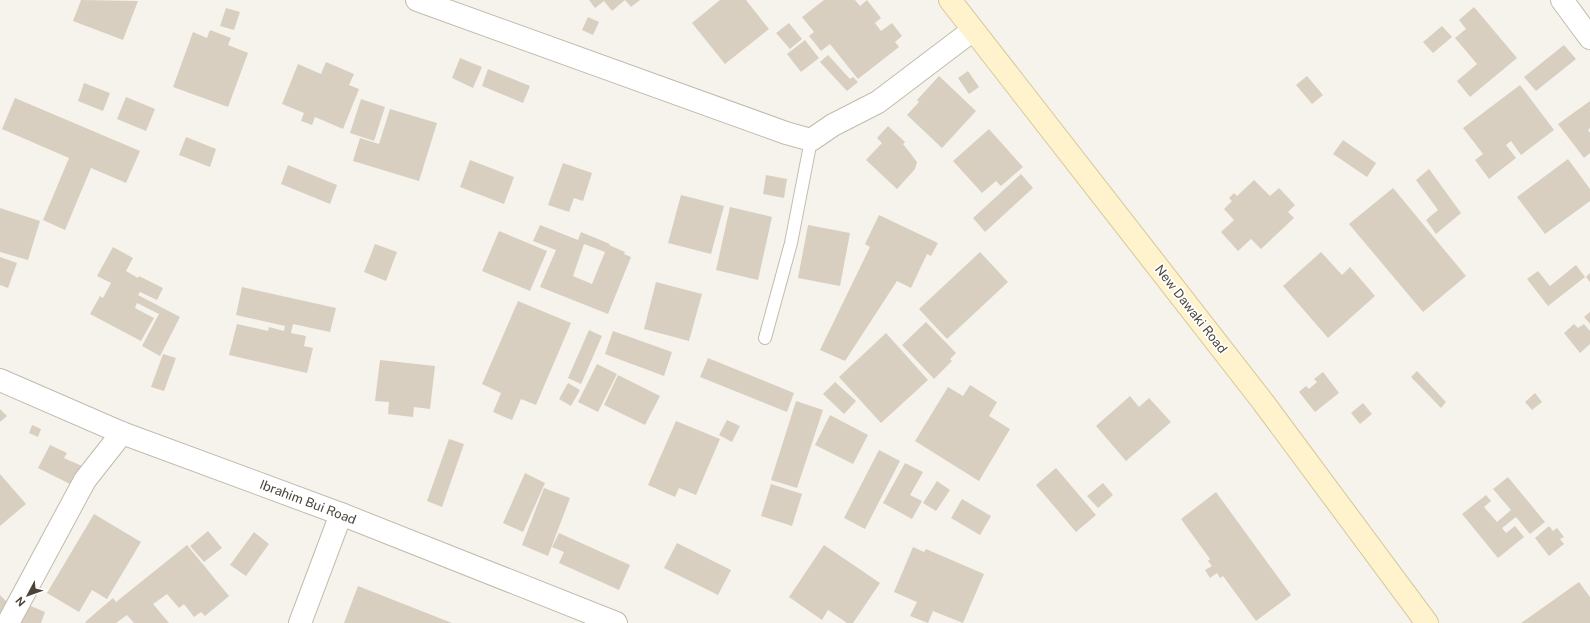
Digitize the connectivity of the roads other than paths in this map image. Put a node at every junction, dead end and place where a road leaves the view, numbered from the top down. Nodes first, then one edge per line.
1 (417, 0) edge
2 (950, 0) edge
3 (1562, 0) edge
4 (973, 30) junction
5 (1590, 38) edge
6 (810, 140) junction
7 (765, 338) dead end
8 (0, 380) edge
9 (122, 433) junction
10 (341, 514) junction
11 (8, 623) edge
12 (300, 623) edge
13 (616, 623) edge
14 (1427, 623) edge

1 - 6 street
2 - 4 street, New Dawaki Road
3 - 5 street
4 - 6 street
4 - 14 street, New Dawaki Road
6 - 7 lane
8 - 9 street, Ibrahim Bui Road
9 - 10 street, Ibrahim Bui Road
9 - 11 street
10 - 12 street
10 - 13 street, Ibrahim Bui Road

